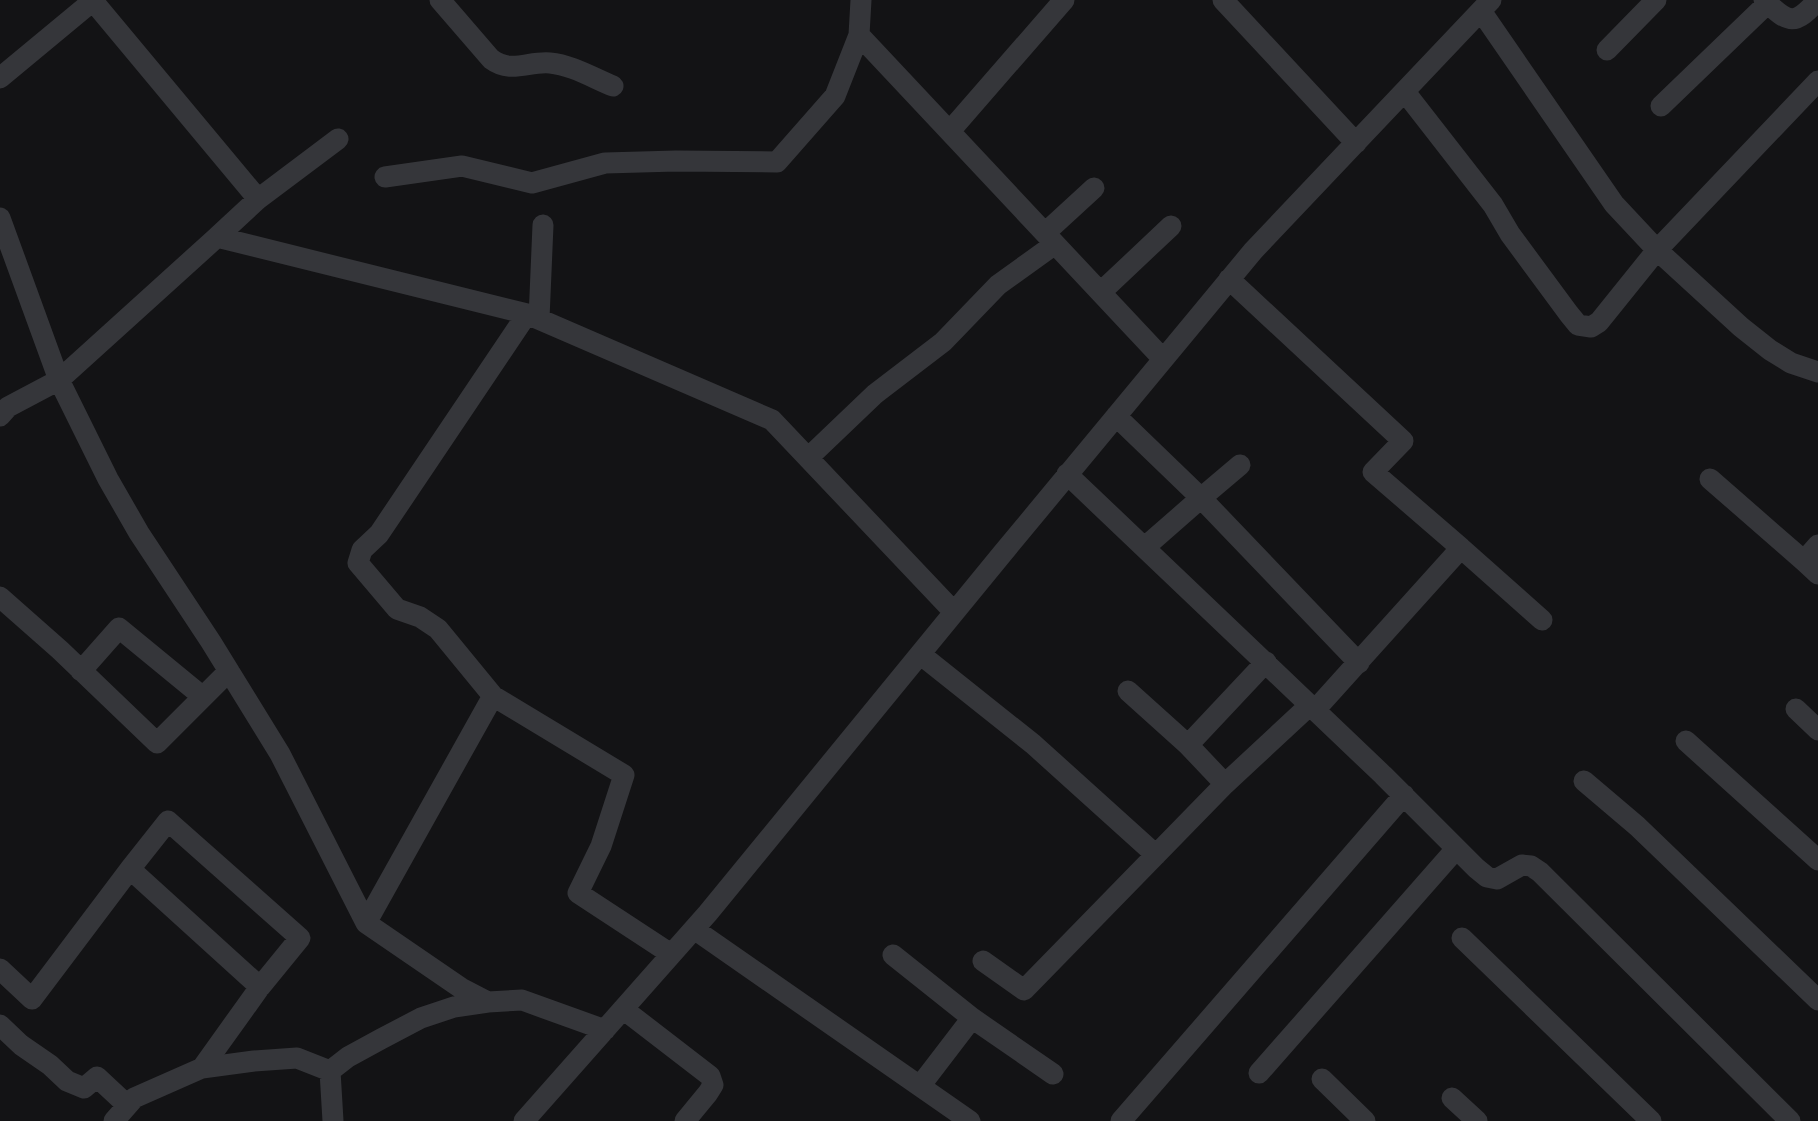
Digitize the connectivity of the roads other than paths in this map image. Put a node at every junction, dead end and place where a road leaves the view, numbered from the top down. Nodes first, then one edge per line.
1 (440, 0) edge
2 (861, 0) edge
3 (1064, 0) edge
4 (1223, 0) edge
5 (1656, 0) edge
6 (1818, 0) edge
7 (93, 1) edge
8 (1766, 2) edge
9 (1486, 6) edge
10 (859, 35) junction
11 (1607, 50) dead end
12 (0, 78) edge
13 (1818, 81) edge
14 (613, 86) dead end
15 (1405, 92) junction
16 (1661, 106) dead end
17 (950, 131) junction
18 (338, 139) dead end
19 (1356, 143) junction
20 (385, 177) dead end
21 (1094, 189) dead end
22 (258, 199) junction
23 (0, 218) edge
24 (543, 225) dead end
25 (1171, 226) dead end
26 (217, 237) junction
27 (1050, 238) junction
28 (1657, 250) junction
29 (1229, 279) junction
30 (1101, 292) junction
31 (533, 317) junction
32 (1163, 359) junction
33 (1818, 372) edge
34 (59, 380) junction
35 (0, 416) edge
36 (1116, 416) junction
37 (808, 458) junction
38 (1240, 465) dead end
39 (1067, 474) junction
40 (1710, 479) dead end
41 (1201, 498) junction
42 (1818, 545) edge
43 (1145, 547) junction
44 (1461, 548) junction
45 (1811, 568) edge
46 (0, 597) edge
47 (954, 612) junction
48 (1542, 620) dead end
49 (920, 654) junction
50 (1266, 663) junction
51 (1359, 663) junction
52 (81, 670) junction
53 (229, 671) junction
54 (1128, 691) dead end
55 (493, 696) junction
56 (202, 697) junction
57 (1312, 708) junction
58 (1796, 709) dead end
59 (1818, 730) edge
60 (1686, 741) dead end
61 (1188, 745) junction
62 (1584, 781) dead end
63 (1226, 784) junction
64 (1404, 795) junction
65 (1456, 849) junction
66 (1156, 855) junction
67 (1818, 860) edge
68 (130, 869) junction
69 (366, 923) junction
70 (694, 929) junction
71 (1462, 938) dead end
72 (672, 954) junction
73 (893, 955) dead end
74 (983, 962) dead end
75 (0, 969) edge
76 (260, 987) junction
77 (1818, 1000) edge
78 (489, 1002) junction
79 (623, 1009) junction
80 (972, 1018) junction
81 (0, 1025) edge
82 (605, 1030) junction
83 (202, 1068) junction
84 (330, 1071) junction
85 (1259, 1072) dead end
86 (1053, 1074) dead end
87 (1322, 1079) dead end
88 (920, 1086) junction
89 (1452, 1098) dead end
90 (121, 1113) edge
91 (333, 1121) edge
92 (524, 1121) edge
93 (685, 1121) edge
94 (970, 1121) edge
95 (1121, 1121) edge
96 (1365, 1121) edge
97 (1477, 1121) edge
98 (1651, 1121) edge
99 (1790, 1121) edge

1 - 14 street
2 - 10 street
3 - 17 street
4 - 19 street
5 - 11 street
6 - 8 street
7 - 12 street
7 - 22 street
8 - 16 street
9 - 15 street
9 - 28 street
10 - 17 street
10 - 20 street
13 - 28 street
15 - 19 street
15 - 28 street
17 - 27 street
18 - 22 street
19 - 29 street
21 - 27 street
22 - 26 street
23 - 34 street
24 - 31 street
25 - 30 street
26 - 31 street
26 - 34 street
27 - 30 street
27 - 37 street
28 - 33 street
29 - 32 street
29 - 44 street
30 - 32 street
31 - 37 street
31 - 55 street
32 - 36 street
34 - 35 street
34 - 53 street
36 - 39 street
36 - 41 street
37 - 47 street
38 - 41 street
39 - 43 street
39 - 47 street
40 - 45 street
41 - 43 street
41 - 51 street
42 - 45 street
43 - 50 street
44 - 48 street
44 - 51 street
46 - 52 street
47 - 49 street
49 - 66 street
49 - 70 street
50 - 57 street
50 - 61 street
51 - 57 street
52 - 56 street
52 - 56 street
53 - 56 street
53 - 69 street
54 - 61 street
55 - 69 street
55 - 72 street
57 - 63 street
57 - 64 street
58 - 59 street
60 - 67 street
61 - 63 street
62 - 77 street
63 - 66 street
64 - 65 street
64 - 95 street
65 - 85 street
65 - 99 street
66 - 74 street
68 - 75 street
68 - 76 street
68 - 76 street
69 - 78 street
70 - 72 street
70 - 88 street
71 - 98 street
72 - 79 street
73 - 80 street
76 - 83 street
78 - 82 street
78 - 84 street
79 - 82 street
79 - 93 street
80 - 86 street
80 - 88 street
81 - 90 street
82 - 92 street
83 - 84 street
83 - 90 street
84 - 91 street
87 - 96 street
88 - 94 street
89 - 97 street

